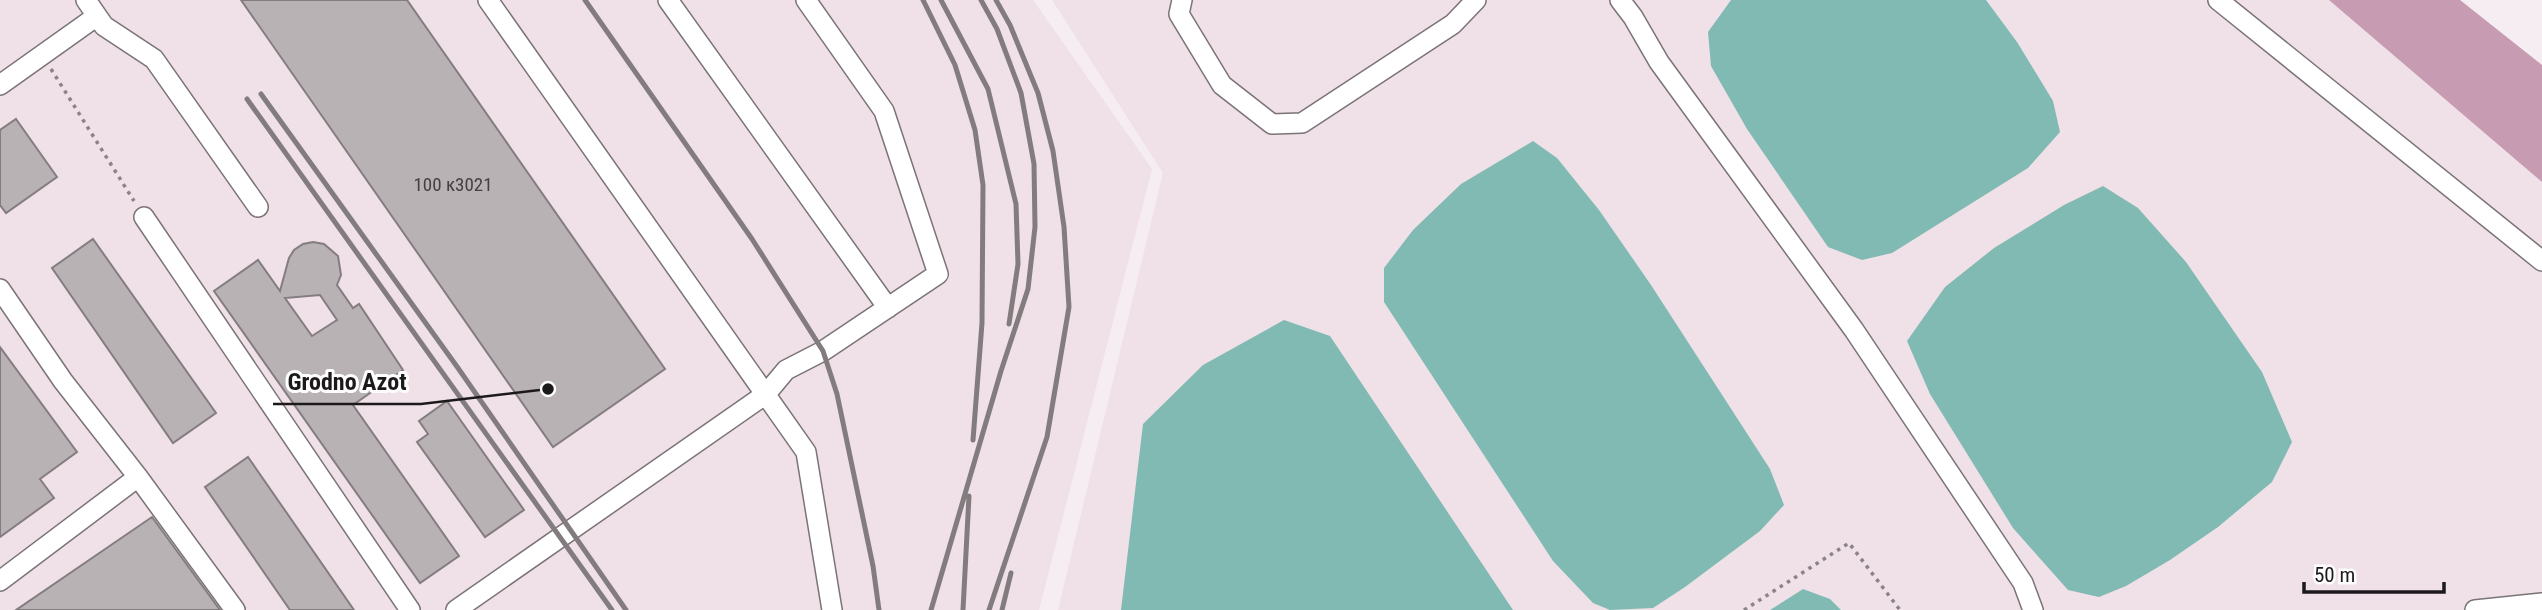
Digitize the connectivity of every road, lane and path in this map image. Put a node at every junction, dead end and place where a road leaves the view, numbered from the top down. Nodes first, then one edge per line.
1 (488, 0) edge
2 (668, 0) edge
3 (806, 0) edge
4 (1182, 0) edge
5 (1476, 0) edge
6 (1620, 0) edge
7 (2218, 0) edge
8 (91, 8) edge
9 (42, 55) junction
10 (0, 85) edge
11 (258, 207) dead end
12 (144, 217) joint
13 (2542, 261) edge
14 (0, 289) edge
15 (888, 307) junction
16 (766, 394) junction
17 (138, 477) junction
18 (0, 581) edge
19 (2542, 603) edge
20 (235, 610) edge
21 (410, 610) edge
22 (456, 610) edge
23 (832, 610) edge
24 (1744, 610) edge
25 (1900, 610) edge
26 (2033, 610) edge
27 (2475, 610) edge

1 - 16 lane
2 - 15 lane
3 - 15 lane
4 - 5 lane
6 - 26 lane
7 - 13 lane
8 - 9 lane
8 - 11 lane
9 - 10 lane
9 - 12 path
12 - 21 lane
14 - 17 lane
15 - 16 lane
16 - 22 lane
16 - 23 lane
17 - 18 lane
17 - 20 lane
19 - 27 lane
24 - 25 path

